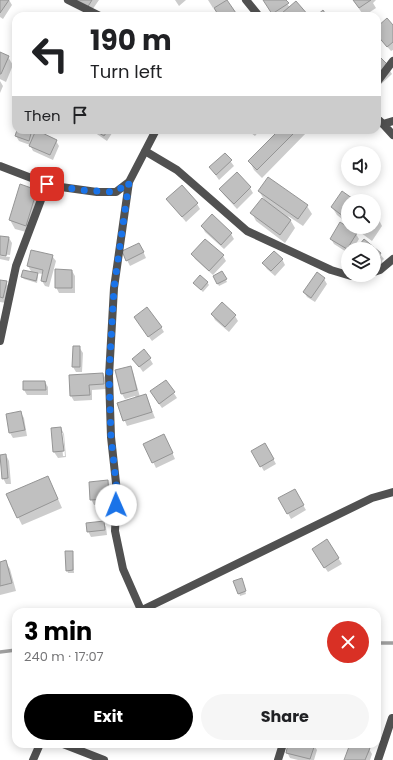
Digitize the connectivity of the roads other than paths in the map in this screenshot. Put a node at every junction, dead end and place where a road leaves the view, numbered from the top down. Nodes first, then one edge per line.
1 (68, 0) edge
2 (246, 0) edge
3 (92, 12) edge
4 (256, 12) edge
5 (393, 61) edge
6 (381, 77) edge
7 (393, 121) edge
8 (381, 123) edge
9 (381, 124) edge
10 (154, 134) edge
11 (393, 135) edge
12 (145, 151) junction
13 (0, 166) edge
14 (129, 182) junction
15 (47, 184) junction
16 (393, 259) edge
17 (381, 269) edge
18 (341, 273) edge
19 (0, 341) edge
20 (393, 492) edge
21 (139, 608) edge
22 (146, 608) edge
23 (392, 718) edge
24 (38, 748) edge
25 (73, 748) edge
26 (282, 748) edge
27 (33, 760) edge
28 (104, 760) edge
29 (278, 760) edge
30 (378, 760) edge

1 - 3 street
2 - 4 street
5 - 6 street
7 - 8 street
9 - 11 street
10 - 12 street
12 - 14 street
12 - 18 street
13 - 15 street
14 - 15 street
14 - 21 street
15 - 19 street
16 - 17 street
20 - 22 street
23 - 30 street
24 - 27 street
25 - 28 street
26 - 29 street

